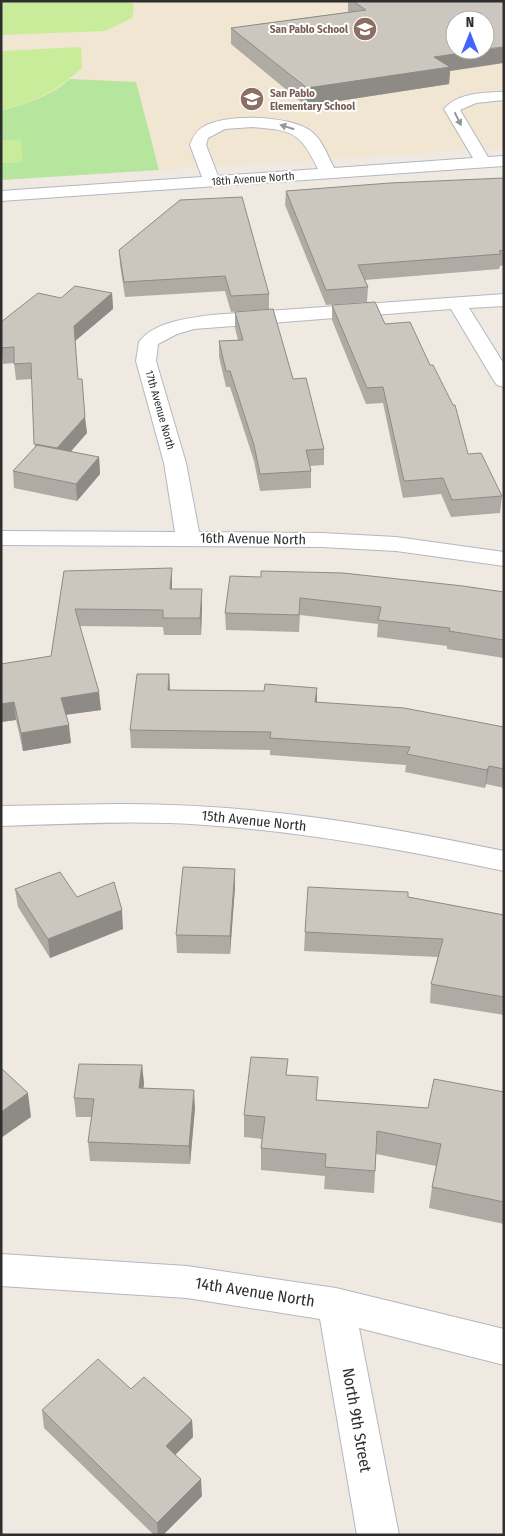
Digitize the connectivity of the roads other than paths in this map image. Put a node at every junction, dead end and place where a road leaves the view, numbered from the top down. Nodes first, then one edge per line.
1 (504, 96) edge
2 (504, 161) edge
3 (484, 162) junction
4 (329, 174) junction
5 (212, 182) junction
6 (1, 196) edge
7 (504, 300) edge
8 (457, 304) junction
9 (504, 381) edge
10 (1, 538) edge
11 (188, 538) junction
12 (504, 559) edge
13 (1, 816) edge
14 (504, 861) edge
15 (1, 1270) edge
16 (336, 1305) junction
17 (504, 1347) edge
18 (378, 1535) edge

1 -> 3 street
2 - 3 street, 18th Avenue North
3 - 4 street, 18th Avenue North
4 - 5 street, 18th Avenue North
4 -> 5 street
5 - 6 street, 18th Avenue North
7 - 8 street, 17th Avenue North
8 - 9 street
8 - 11 street, 17th Avenue North
10 - 11 street, 16th Avenue North
11 - 12 street, 16th Avenue North
13 - 14 street, 15th Avenue North
15 - 16 street, 14th Avenue North
16 - 17 street, 14th Avenue North
16 - 18 street, North 9th Street

